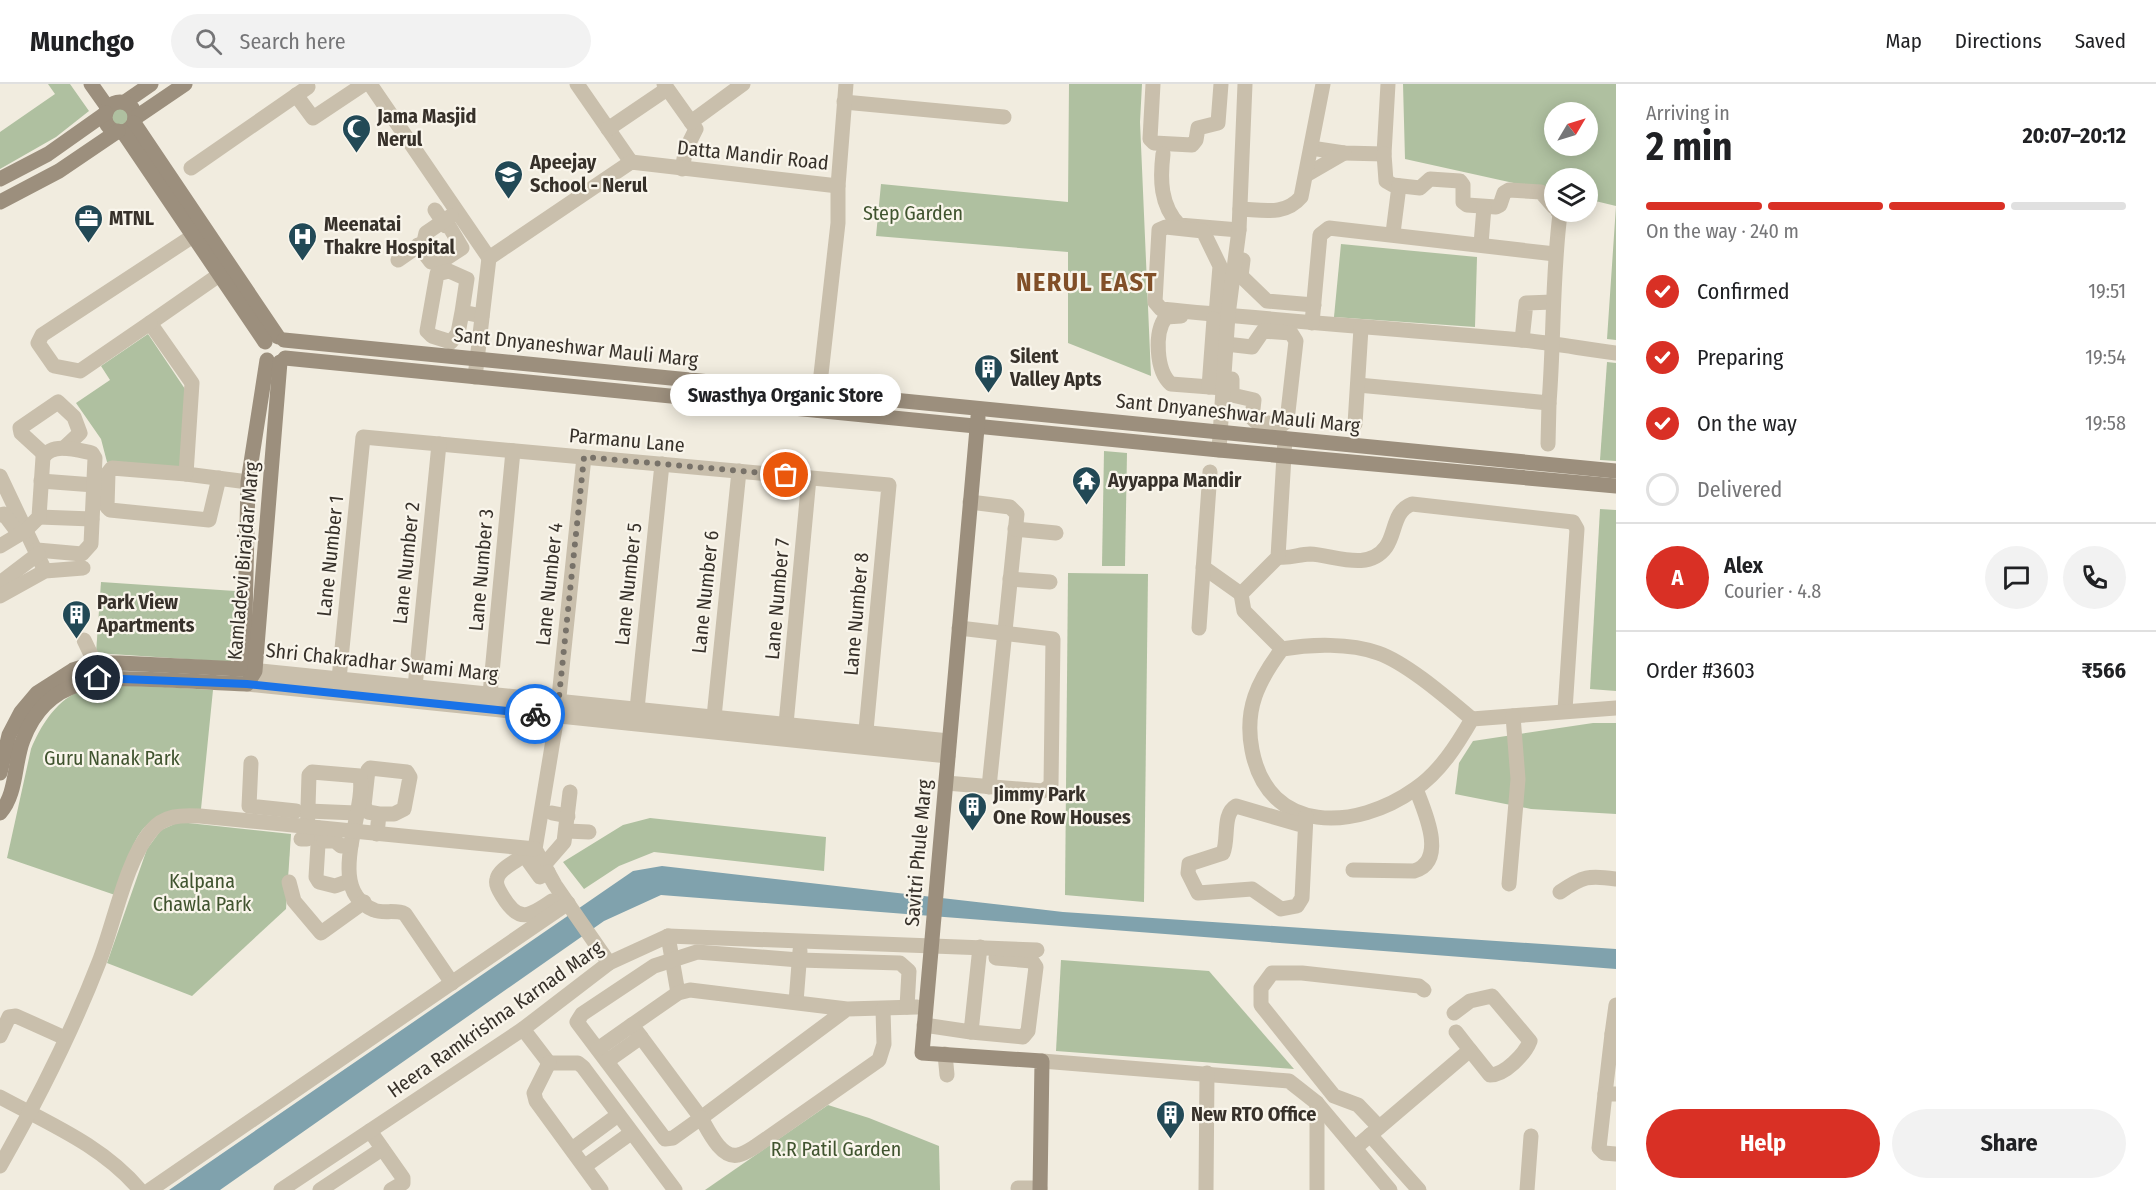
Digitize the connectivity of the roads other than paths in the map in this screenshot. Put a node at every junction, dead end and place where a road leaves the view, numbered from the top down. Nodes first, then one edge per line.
1 (91, 84) edge
2 (102, 84) edge
3 (152, 84) edge
4 (185, 84) edge
5 (364, 84) edge
6 (370, 84) edge
7 (577, 84) edge
8 (742, 84) edge
9 (846, 84) edge
10 (1153, 84) edge
11 (1221, 84) edge
12 (1245, 84) edge
13 (1323, 84) edge
14 (1388, 84) edge
15 (666, 86) edge
16 (844, 102) junction
17 (113, 106) junction
18 (1004, 117) dead end
19 (692, 122) junction
20 (128, 126) junction
21 (608, 129) junction
22 (1311, 148) junction
23 (1344, 153) junction
24 (1163, 154) dead end
25 (1384, 154) junction
26 (631, 162) junction
27 (191, 168) dead end
28 (682, 169) junction
29 (1306, 175) junction
30 (0, 179) edge
31 (838, 186) junction
32 (1399, 186) junction
33 (1544, 195) edge
34 (0, 202) edge
35 (1484, 207) junction
36 (1245, 209) junction
37 (458, 210) junction
38 (438, 216) junction
39 (1559, 222) edge
40 (1239, 230) junction
41 (1393, 233) junction
42 (193, 236) junction
43 (1481, 244) junction
44 (418, 246) junction
45 (1555, 254) junction
46 (489, 258) junction
47 (398, 260) dead end
48 (219, 275) junction
49 (1552, 302) junction
50 (1314, 305) junction
51 (462, 312) dead end
52 (482, 316) junction
53 (1222, 317) junction
54 (150, 323) junction
55 (1312, 323) junction
56 (1360, 328) junction
57 (275, 339) junction
58 (1522, 340) junction
59 (1231, 344) junction
60 (1554, 344) junction
61 (1616, 353) edge
62 (477, 359) junction
63 (277, 360) junction
64 (475, 377) junction
65 (1358, 385) junction
66 (1216, 387) junction
67 (819, 393) junction
68 (1549, 403) junction
69 (978, 408) junction
70 (817, 410) junction
71 (1355, 424) dead end
72 (977, 426) junction
73 (1220, 432) junction
74 (363, 437) joint
75 (1285, 439) junction
76 (439, 444) junction
77 (1548, 444) dead end
78 (64, 448) junction
79 (1219, 450) junction
80 (513, 451) junction
81 (45, 455) junction
82 (1284, 456) junction
83 (584, 457) junction
84 (662, 464) junction
85 (739, 471) junction
86 (1616, 471) edge
87 (1210, 472) dead end
88 (186, 474) junction
89 (0, 476) edge
90 (219, 478) junction
91 (809, 478) junction
92 (41, 481) junction
93 (248, 482) junction
94 (94, 485) junction
95 (889, 485) joint
96 (1616, 486) edge
97 (970, 502) junction
98 (0, 515) edge
99 (39, 517) junction
100 (92, 519) junction
101 (1015, 529) junction
102 (22, 532) junction
103 (1056, 533) dead end
104 (0, 546) edge
105 (37, 552) junction
106 (1278, 557) junction
107 (1203, 567) junction
108 (83, 568) dead end
109 (45, 571) junction
110 (1010, 579) junction
111 (1050, 582) dead end
112 (0, 583) edge
113 (1241, 594) junction
114 (0, 596) edge
115 (959, 628) junction
116 (1199, 628) dead end
117 (1004, 634) junction
118 (84, 640) dead end
119 (1282, 649) junction
120 (95, 663) junction
121 (248, 670) junction
122 (339, 679) junction
123 (247, 684) junction
124 (415, 687) junction
125 (490, 694) junction
126 (1616, 708) edge
127 (558, 709) junction
128 (637, 709) junction
129 (1565, 710) junction
130 (1513, 716) junction
131 (714, 717) junction
132 (1472, 719) junction
133 (786, 724) junction
134 (865, 740) junction
135 (949, 748) junction
136 (3, 753) edge
137 (251, 763) dead end
138 (301, 768) dead end
139 (0, 773) edge
140 (946, 783) junction
141 (989, 787) junction
142 (1416, 789) junction
143 (570, 792) dead end
144 (2, 806) edge
145 (356, 813) junction
146 (552, 813) dead end
147 (379, 814) dead end
148 (1306, 821) junction
149 (568, 824) junction
150 (307, 826) junction
151 (589, 832) dead end
152 (377, 834) junction
153 (352, 838) junction
154 (535, 849) junction
155 (1353, 870) dead end
156 (318, 871) dead end
157 (544, 871) junction
158 (344, 877) junction
159 (1616, 879) edge
160 (289, 882) dead end
161 (1509, 884) dead end
162 (1560, 892) dead end
163 (569, 904) junction
164 (358, 906) junction
165 (668, 936) junction
166 (801, 940) junction
167 (931, 944) junction
168 (1037, 950) dead end
169 (979, 952) junction
170 (671, 959) junction
171 (799, 960) junction
172 (609, 963) junction
173 (452, 982) junction
174 (1424, 990) dead end
175 (678, 993) junction
176 (796, 1002) junction
177 (1616, 1005) edge
178 (907, 1007) junction
179 (926, 1007) junction
180 (1450, 1008) dead end
181 (847, 1009) junction
182 (883, 1009) junction
183 (924, 1025) junction
184 (523, 1029) junction
185 (637, 1031) junction
186 (971, 1032) junction
187 (1456, 1032) dead end
188 (1614, 1034) edge
189 (0, 1036) edge
190 (65, 1038) junction
191 (1470, 1050) junction
192 (945, 1054) junction
193 (602, 1055) junction
194 (1042, 1061) junction
195 (549, 1063) junction
196 (1207, 1073) junction
197 (948, 1075) dead end
198 (1610, 1094) edge
199 (0, 1096) edge
200 (1317, 1103) junction
201 (30, 1114) junction
202 (618, 1115) junction
203 (701, 1118) junction
204 (1609, 1126) edge
205 (370, 1131) junction
206 (1375, 1131) junction
207 (631, 1133) junction
208 (1531, 1137) dead end
209 (1355, 1148) junction
210 (382, 1149) junction
211 (572, 1149) junction
212 (1616, 1154) edge
213 (0, 1166) edge
214 (585, 1166) junction
215 (308, 1172) junction
216 (1018, 1188) dead end
217 (1040, 1189) edge
218 (140, 1190) edge
219 (150, 1190) edge
220 (281, 1190) edge
221 (320, 1190) edge
222 (391, 1190) edge
223 (601, 1190) edge
224 (675, 1190) edge
225 (1206, 1190) edge
226 (1317, 1190) edge
227 (1390, 1190) edge
228 (1419, 1190) edge
229 (1527, 1190) edge

1 - 17 street
2 - 17 street
3 - 17 street
4 - 20 street
5 - 27 street
6 - 37 street
7 - 21 street
8 - 19 street
9 - 16 street
10 - 11 street
12 - 36 street
13 - 22 street
14 - 25 street
15 - 19 street
15 - 21 street
16 - 18 street
16 - 31 street
17 - 20 street
17 - 20 street
17 - 30 street
19 - 28 street
20 - 34 street
20 - 42 street
20 - 57 street
21 - 26 street
22 - 23 street
22 - 29 street
23 - 25 street
23 - 29 street
24 - 40 street
25 - 32 street
26 - 28 street, Datta Mandir Road
26 - 46 street
28 - 31 street, Datta Mandir Road
29 - 36 street
31 - 67 street
32 - 35 street
32 - 41 street
33 - 35 street
35 - 43 street
36 - 40 street
36 - 50 street
37 - 38 street
37 - 46 street
38 - 44 street
38 - 44 street
39 - 45 street
40 - 53 street
41 - 43 street
41 - 50 street
42 - 48 street
42 - 54 street
43 - 45 street
44 - 47 street
45 - 49 street
46 - 52 street
48 - 54 street
48 - 57 street
49 - 58 street
49 - 60 street
50 - 55 street
51 - 52 street
52 - 62 street
53 - 53 street
53 - 55 street
53 - 59 street
53 - 66 street
53 - 66 street
54 - 88 street
55 - 56 street
56 - 58 street
56 - 65 street
57 - 62 street, Sant Dnyaneshwar Mauli Marg
57 - 63 street
57 - 63 street
58 - 60 street
59 - 59 street
59 - 66 street
60 - 61 street
60 - 68 street
62 - 64 street
62 - 67 street, Sant Dnyaneshwar Mauli Marg
63 - 64 street, Sant Dnyaneshwar Mauli Marg
63 - 93 street, Kamladevi Birajdar Marg
63 - 121 street, Kamladevi Birajdar Marg
64 - 70 street, Sant Dnyaneshwar Mauli Marg
65 - 68 street
65 - 71 street
66 - 73 street
67 - 69 street, Sant Dnyaneshwar Mauli Marg
67 - 70 street
68 - 77 street
69 - 72 street, Savitri Phule Marg
69 - 73 street, Sant Dnyaneshwar Mauli Marg
70 - 72 street, Sant Dnyaneshwar Mauli Marg
72 - 79 street, Sant Dnyaneshwar Mauli Marg
72 - 97 street, Savitri Phule Marg
73 - 75 street, Sant Dnyaneshwar Mauli Marg
73 - 79 street
74 - 76 street, Parmanu Lane
74 - 122 street, Lane Number 1
75 - 82 street
75 - 86 street, Sant Dnyaneshwar Mauli Marg
76 - 80 street, Parmanu Lane
76 - 124 street, Lane Number 2
78 - 81 street
78 - 81 street
78 - 94 street
79 - 82 street, Sant Dnyaneshwar Mauli Marg
80 - 83 street, Parmanu Lane
80 - 125 street, Lane Number 3
81 - 92 street
82 - 96 street, Sant Dnyaneshwar Mauli Marg
82 - 106 street
83 - 84 street, Parmanu Lane
83 - 127 street, Lane Number 4
84 - 85 street, Parmanu Lane
84 - 128 street, Lane Number 5
85 - 91 street, Parmanu Lane
85 - 131 street, Lane Number 6
87 - 107 street
88 - 90 street
88 - 90 street
89 - 102 street
90 - 93 street
91 - 95 street, Parmanu Lane
91 - 133 street, Lane Number 7
92 - 94 street
92 - 99 street
93 - 121 street, Kamladevi Birajdar Marg
94 - 100 street
95 - 134 street, Lane Number 8
97 - 101 street
97 - 115 street, Savitri Phule Marg
98 - 102 street
99 - 100 street
99 - 102 street
100 - 105 street
101 - 103 street
101 - 110 street
102 - 104 street
102 - 105 street
105 - 109 street
105 - 112 street
106 - 113 street
106 - 129 street
107 - 113 street
107 - 116 street
108 - 109 street
109 - 114 street
110 - 111 street
110 - 117 street
113 - 119 street
115 - 117 street
115 - 135 street, Savitri Phule Marg
117 - 141 street
117 - 141 street
118 - 120 street
119 - 132 street
119 - 148 street
120 - 121 street, Kamladevi Birajdar Marg
120 - 136 street, Kamladevi Birajdar Marg
121 - 122 street, Shri Chakradhar Swami Marg
121 - 123 street, Shri Chakradhar Swami Marg
122 - 124 street, Shri Chakradhar Swami Marg
123 - 127 street, Shri Chakradhar Swami Marg
123 - 144 street, Kamladevi Birajdar Marg
124 - 125 street, Shri Chakradhar Swami Marg
125 - 127 street, Shri Chakradhar Swami Marg
126 - 129 street
127 - 128 street, Shri Chakradhar Swami Marg
127 - 134 street, Shri Chakradhar Swami Marg
127 - 154 street, Lane Number 4
128 - 131 street, Shri Chakradhar Swami Marg
129 - 130 street
130 - 132 street
130 - 161 street
131 - 133 street, Shri Chakradhar Swami Marg
132 - 142 street
133 - 134 street, Shri Chakradhar Swami Marg
134 - 135 street, Shri Chakradhar Swami Marg
135 - 140 street, Savitri Phule Marg
136 - 139 street, Kamladevi Birajdar Marg
137 - 150 street
138 - 150 street
140 - 141 street
140 - 167 street, Savitri Phule Marg
142 - 148 street
142 - 155 street
143 - 149 street
145 - 150 street
145 - 150 street
145 - 153 street
146 - 149 street
147 - 152 street
148 - 148 street
149 - 151 street
149 - 157 street
150 - 153 street
150 - 158 street
150 - 190 street
152 - 153 street
152 - 154 street
153 - 158 street
154 - 157 street
156 - 158 street
157 - 163 street
158 - 164 street
159 - 162 street
160 - 164 street
163 - 172 street
163 - 173 street
164 - 173 street
165 - 166 street, Heera Ramkrishna Karnad Marg
165 - 170 street
165 - 172 street, Heera Ramkrishna Karnad Marg
166 - 167 street, Heera Ramkrishna Karnad Marg
166 - 171 street
167 - 169 street, Heera Ramkrishna Karnad Marg
167 - 179 street, Savitri Phule Marg
168 - 169 street
169 - 186 street
169 - 186 street
170 - 171 street
170 - 175 street
170 - 193 street
171 - 176 street
171 - 178 street
172 - 184 street, Heera Ramkrishna Karnad Marg
173 - 219 street
174 - 206 street
175 - 176 street
175 - 185 street
176 - 181 street
177 - 188 street
178 - 179 street
178 - 182 street
179 - 183 street, Savitri Phule Marg
180 - 191 street
181 - 182 street
181 - 203 street
182 - 203 street
183 - 186 street
183 - 192 street, Savitri Phule Marg
184 - 195 street
184 - 205 street, Heera Ramkrishna Karnad Marg
185 - 193 street
185 - 203 street
187 - 191 street
188 - 198 street
189 - 190 street
190 - 201 street
191 - 206 street
192 - 194 street, Savitri Phule Marg
192 - 197 street
193 - 203 street
194 - 196 street
194 - 217 street
195 - 202 street
195 - 211 street
196 - 200 street
196 - 225 street
198 - 204 street
199 - 201 street
200 - 209 street
200 - 226 street
201 - 213 street
201 - 218 street
202 - 207 street
202 - 211 street
204 - 212 street
205 - 210 street
205 - 215 street, Heera Ramkrishna Karnad Marg
206 - 209 street
206 - 228 street
207 - 214 street
207 - 224 street
208 - 229 street
209 - 227 street
210 - 221 street
210 - 222 street
211 - 214 street
214 - 223 street
215 - 220 street, Heera Ramkrishna Karnad Marg
215 - 221 street
216 - 217 street

